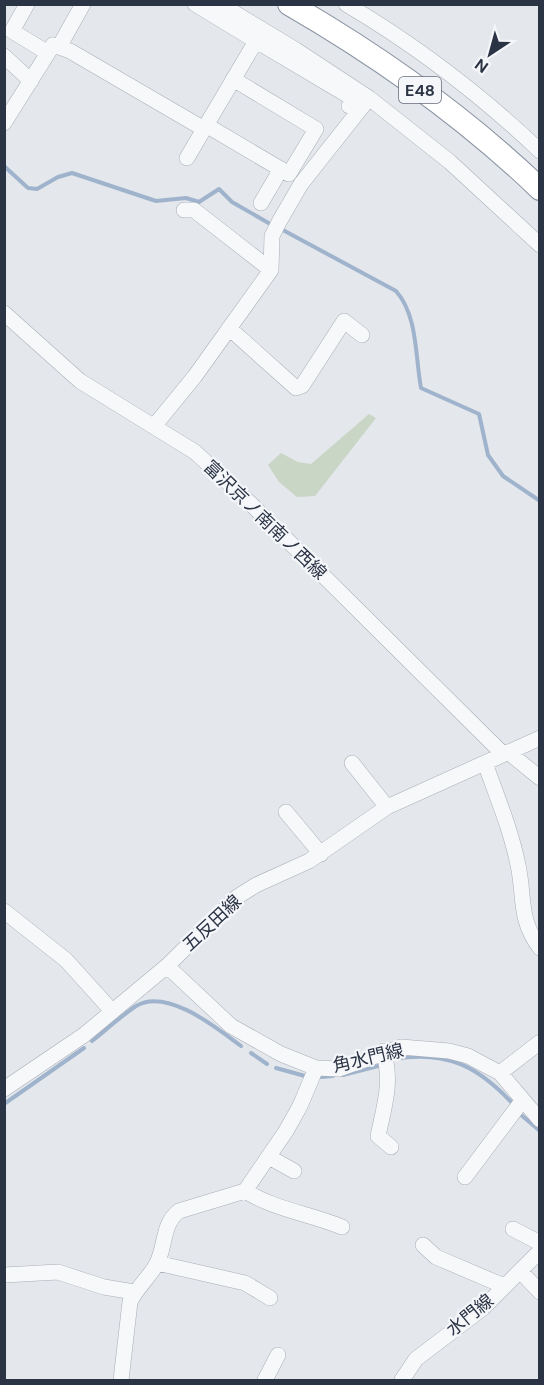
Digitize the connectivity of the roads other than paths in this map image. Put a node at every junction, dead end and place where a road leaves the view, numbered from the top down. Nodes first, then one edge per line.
1 (27, 4) edge
2 (83, 4) edge
3 (195, 4) edge
4 (220, 4) edge
5 (289, 4) edge
6 (346, 4) edge
7 (8, 29) edge
8 (256, 40) junction
9 (54, 50) junction
10 (4, 56) edge
11 (233, 79) junction
12 (31, 81) junction
13 (369, 98) junction
14 (349, 106) dead end
15 (4, 123) edge
16 (205, 127) junction
17 (540, 151) edge
18 (187, 158) dead end
19 (281, 169) junction
20 (540, 189) edge
21 (261, 203) dead end
22 (184, 210) dead end
23 (540, 245) edge
24 (271, 270) junction
25 (4, 313) edge
26 (229, 328) junction
27 (362, 335) dead end
28 (155, 425) junction
29 (540, 738) edge
30 (505, 753) junction
31 (352, 763) dead end
32 (485, 763) junction
33 (540, 778) edge
34 (387, 807) junction
35 (286, 812) dead end
36 (321, 854) junction
37 (4, 911) edge
38 (540, 948) edge
39 (167, 966) junction
40 (112, 1011) junction
41 (540, 1042) edge
42 (383, 1051) junction
43 (316, 1068) junction
44 (500, 1073) junction
45 (4, 1089) edge
46 (522, 1101) junction
47 (540, 1120) edge
48 (391, 1147) dead end
49 (269, 1157) junction
50 (294, 1172) dead end
51 (465, 1177) dead end
52 (245, 1191) junction
53 (342, 1227) dead end
54 (513, 1229) dead end
55 (540, 1243) edge
56 (423, 1245) dead end
57 (540, 1251) edge
58 (157, 1263) junction
59 (520, 1271) junction
60 (4, 1275) edge
61 (504, 1286) junction
62 (134, 1292) junction
63 (540, 1292) edge
64 (270, 1298) dead end
65 (278, 1355) dead end
66 (121, 1380) edge
67 (265, 1380) edge
68 (402, 1380) edge

1 - 7 street
2 - 9 street
3 - 8 street
4 - 13 street
5 - 20 highway, E48
6 - 17 street
7 - 9 street
8 - 11 street
8 - 14 street
9 - 12 street
9 - 16 street
10 - 12 street
11 - 16 street
11 - 19 street
12 - 15 street
13 - 23 street
13 - 24 street
16 - 18 street
16 - 19 street
19 - 21 street
22 - 24 street
24 - 26 street
25 - 28 street, 富沢京ノ南南ノ西線
26 - 27 street
26 - 28 street
28 - 30 street, 富沢京ノ南南ノ西線
29 - 30 street, 五反田線
30 - 32 street, 五反田線
30 - 33 street, 富沢京ノ南南ノ西線
31 - 34 street
32 - 34 street, 五反田線
32 - 38 street
34 - 36 street, 五反田線
35 - 36 street
36 - 39 street, 五反田線
37 - 40 street
39 - 40 street, 五反田線
39 - 43 street, 角水門線
40 - 45 street, 五反田線
41 - 44 street
42 - 43 street, 角水門線
42 - 44 street, 角水門線
42 - 48 street
43 - 49 street
44 - 46 street, 角水門線
46 - 47 street, 角水門線
46 - 51 street
49 - 50 street
49 - 52 street
52 - 53 street
52 - 58 street
54 - 55 street
56 - 61 street
57 - 59 street, 水門線
58 - 62 street
58 - 64 street
59 - 61 street, 水門線
59 - 63 street
60 - 62 street
61 - 68 street, 水門線
62 - 66 street
65 - 67 street

